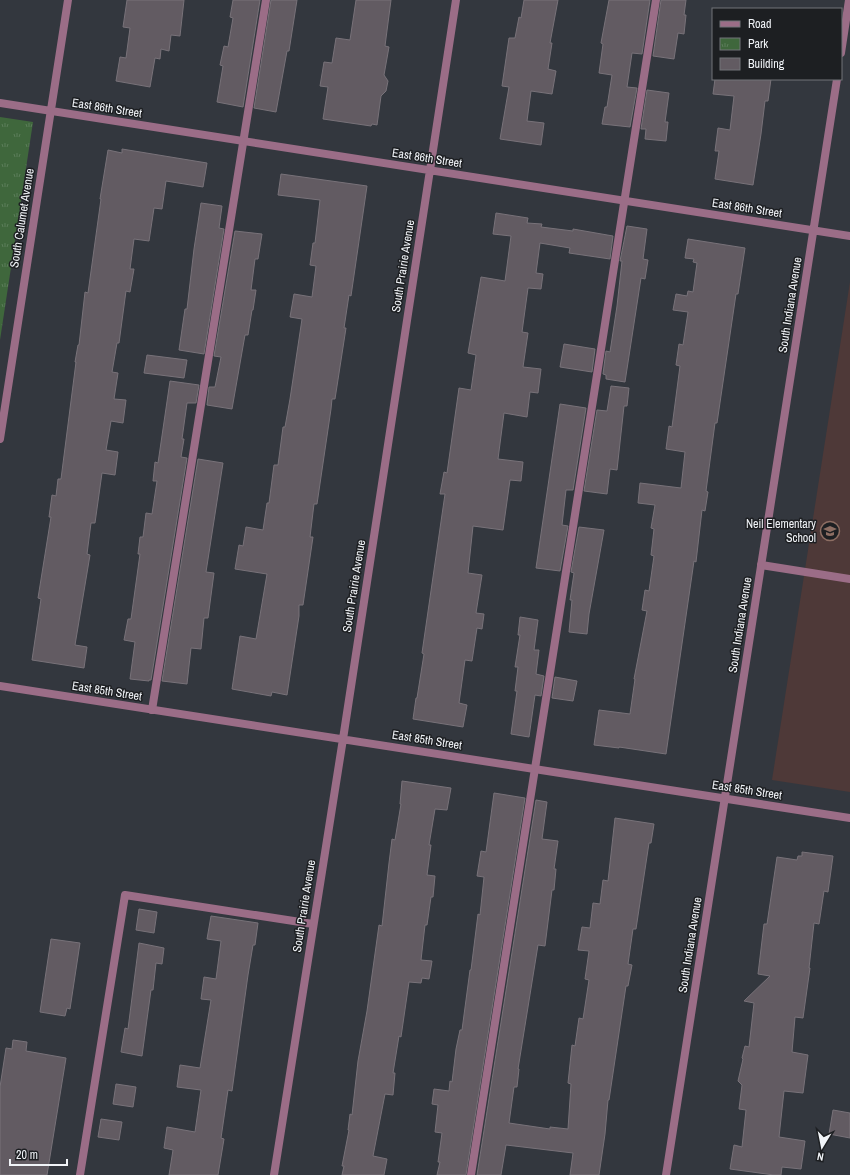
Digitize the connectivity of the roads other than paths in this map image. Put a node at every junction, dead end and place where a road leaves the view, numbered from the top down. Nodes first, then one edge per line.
1 (68, 0) edge
2 (266, 0) edge
3 (456, 0) edge
4 (656, 0) edge
5 (849, 0) edge
6 (842, 46) edge
7 (837, 80) edge
8 (0, 103) edge
9 (51, 111) junction
10 (243, 141) junction
11 (429, 170) junction
12 (624, 201) junction
13 (814, 231) junction
14 (850, 236) edge
15 (0, 439) edge
16 (761, 565) junction
17 (850, 579) edge
18 (0, 686) edge
19 (152, 710) junction
20 (343, 739) junction
21 (535, 769) junction
22 (725, 799) junction
23 (850, 818) edge
24 (313, 924) junction
25 (80, 1175) edge
26 (274, 1175) edge
27 (471, 1175) edge
28 (666, 1175) edge

1 - 9 street, South Calumet Avenue
2 - 10 street
3 - 11 street, South Prairie Avenue
4 - 12 street
5 - 6 street
7 - 13 street, South Indiana Avenue
8 - 9 street, East 86th Street
9 - 10 street, East 86th Street
9 - 15 street, South Calumet Avenue
10 - 11 street, East 86th Street
10 - 19 street
11 - 12 street, East 86th Street
11 - 20 street, South Prairie Avenue
12 - 13 street, East 86th Street
12 - 21 street
13 - 14 street, East 86th Street
13 - 16 street, South Indiana Avenue
16 - 17 street
16 - 22 street, South Indiana Avenue
18 - 19 street, East 85th Street
19 - 20 street, East 85th Street
20 - 21 street, East 85th Street
20 - 24 street, South Prairie Avenue
21 - 22 street, East 85th Street
21 - 27 street
22 - 23 street, East 85th Street
22 - 28 street, South Indiana Avenue
24 - 25 street
24 - 26 street, South Prairie Avenue

